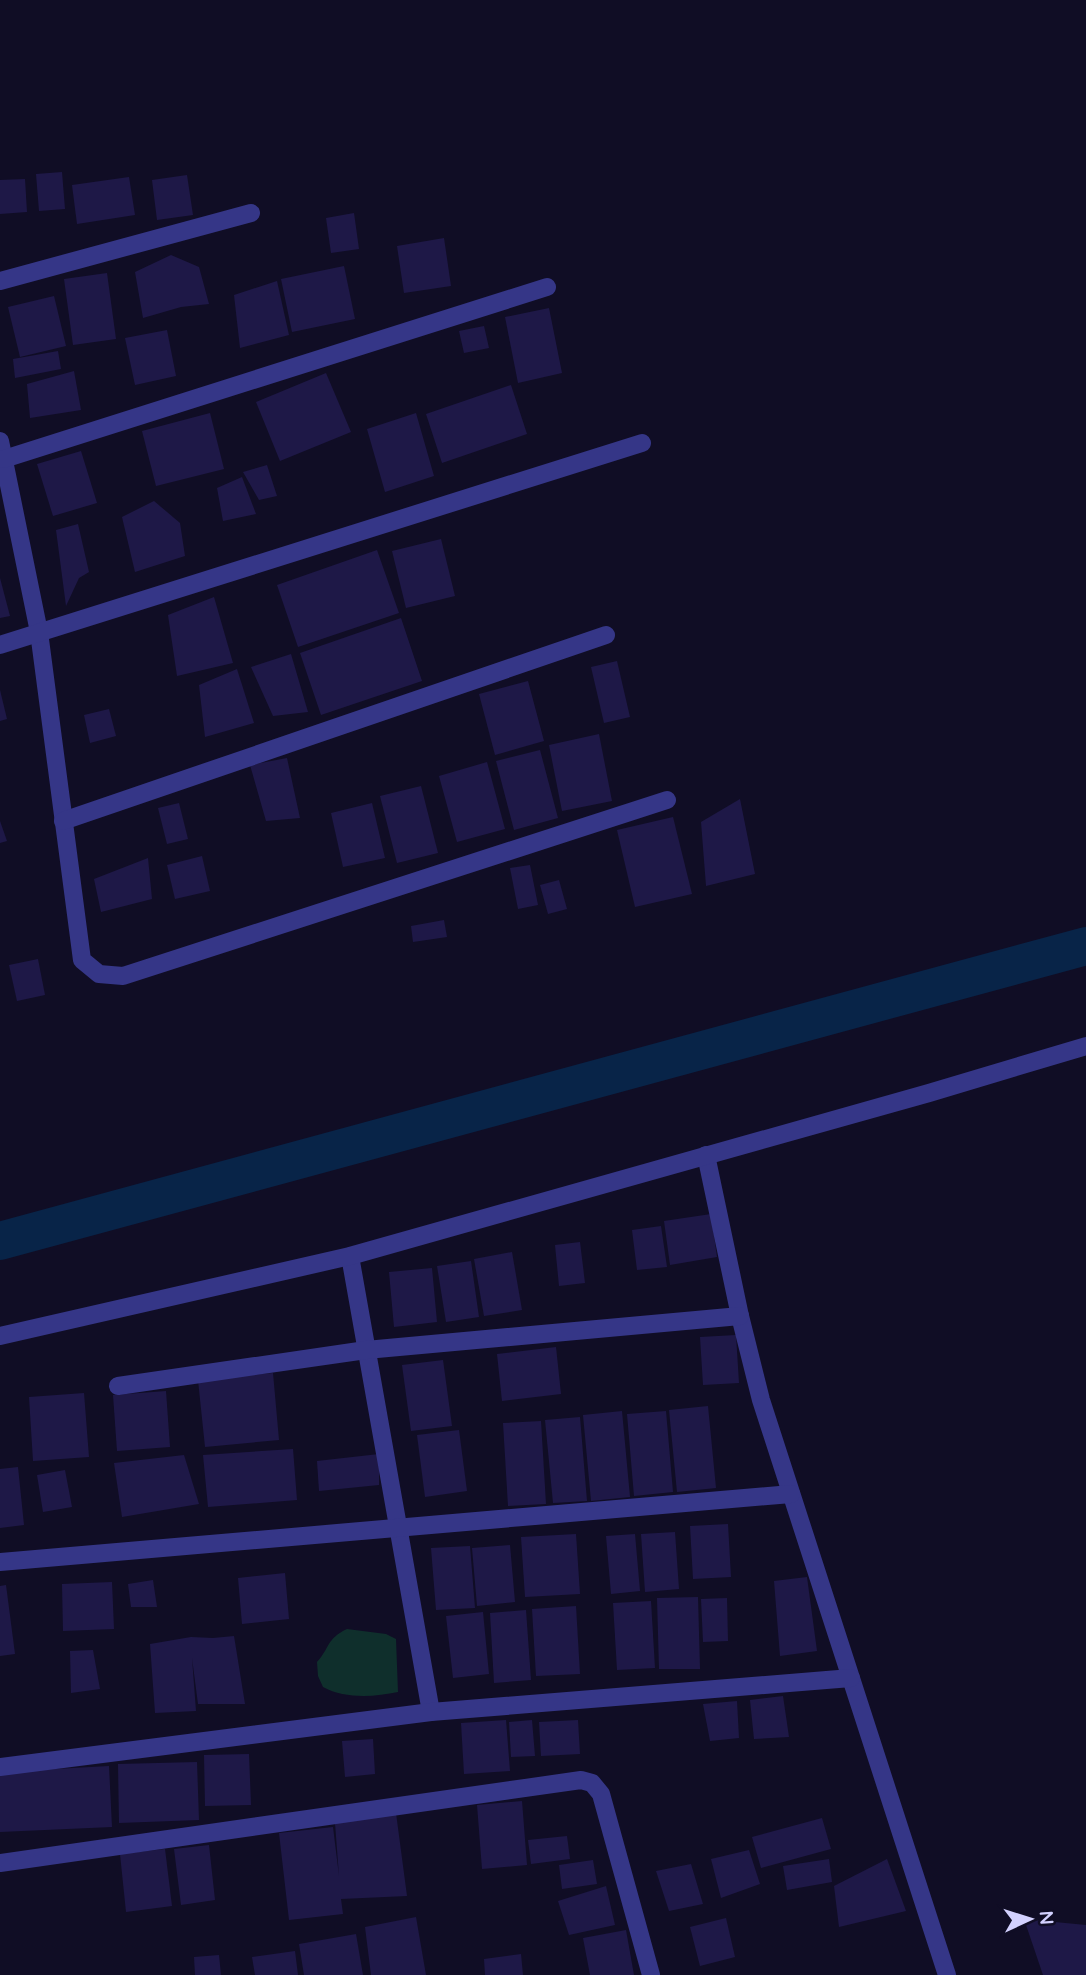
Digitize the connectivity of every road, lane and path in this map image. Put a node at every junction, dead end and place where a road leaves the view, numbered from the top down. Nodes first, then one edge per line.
1 (251, 213) dead end
2 (0, 281) edge
3 (547, 287) dead end
4 (0, 441) edge
5 (642, 443) dead end
6 (4, 459) junction
7 (38, 632) junction
8 (606, 635) dead end
9 (0, 645) edge
10 (667, 800) dead end
11 (63, 821) junction
12 (1086, 1046) edge
13 (706, 1155) junction
14 (350, 1256) junction
15 (740, 1316) junction
16 (0, 1336) edge
17 (366, 1350) junction
18 (118, 1386) dead end
19 (791, 1494) junction
20 (399, 1528) junction
21 (0, 1562) edge
22 (850, 1678) junction
23 (431, 1712) junction
24 (0, 1767) edge
25 (0, 1863) edge
26 (651, 1975) edge
27 (947, 1975) edge

1 - 2 street
3 - 6 street
4 - 6 street
5 - 7 street
6 - 7 street
7 - 9 street
7 - 11 street
8 - 11 street
10 - 11 street
12 - 13 street
13 - 14 street
13 - 15 street
14 - 16 street
14 - 17 street
15 - 17 street
15 - 19 street
17 - 18 street
17 - 20 street
19 - 20 street
19 - 22 street
20 - 21 street
20 - 23 street
22 - 23 street
22 - 27 street
23 - 24 street
25 - 26 street

